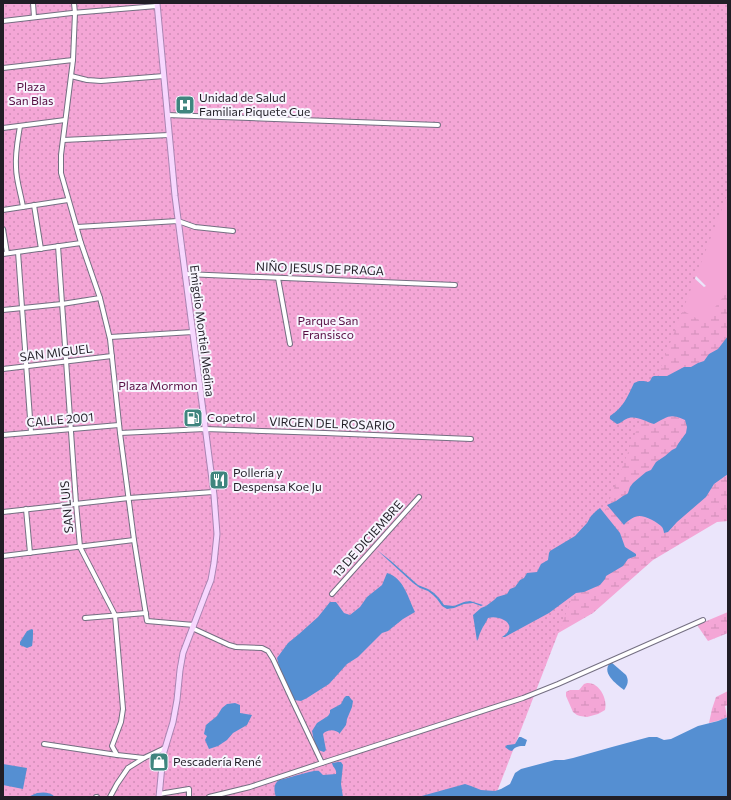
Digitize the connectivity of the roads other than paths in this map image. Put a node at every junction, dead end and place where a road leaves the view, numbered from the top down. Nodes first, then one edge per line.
1 (33, 3) edge
2 (74, 3) edge
3 (157, 4) edge
4 (76, 13) junction
5 (34, 17) junction
6 (3, 21) edge
7 (73, 60) junction
8 (3, 68) edge
9 (71, 76) junction
10 (164, 76) junction
11 (167, 115) junction
12 (65, 120) junction
13 (438, 125) dead end
14 (20, 126) junction
15 (3, 128) edge
16 (169, 135) junction
17 (63, 140) junction
18 (68, 200) junction
19 (34, 205) junction
20 (23, 207) junction
21 (3, 210) edge
22 (178, 221) junction
23 (76, 227) junction
24 (3, 229) edge
25 (233, 231) dead end
26 (81, 243) junction
27 (58, 246) junction
28 (41, 249) junction
29 (18, 252) junction
30 (5, 254) edge
31 (185, 274) junction
32 (278, 278) junction
33 (455, 285) dead end
34 (100, 298) junction
35 (62, 304) junction
36 (22, 308) junction
37 (3, 310) edge
38 (193, 332) junction
39 (110, 337) junction
40 (290, 344) dead end
41 (112, 356) junction
42 (66, 362) junction
43 (27, 366) junction
44 (3, 369) edge
45 (119, 425) junction
46 (71, 429) junction
47 (205, 429) junction
48 (31, 432) junction
49 (120, 433) junction
50 (3, 435) edge
51 (471, 439) dead end
52 (213, 492) junction
53 (419, 497) dead end
54 (129, 498) junction
55 (76, 503) junction
56 (26, 509) junction
57 (3, 512) edge
58 (134, 540) junction
59 (80, 547) junction
60 (30, 553) junction
61 (3, 556) edge
62 (332, 594) dead end
63 (145, 613) junction
64 (115, 616) junction
65 (85, 618) dead end
66 (703, 620) dead end
67 (193, 626) junction
68 (44, 744) dead end
69 (165, 748) junction
70 (117, 755) junction
71 (144, 758) junction
72 (322, 763) junction
73 (159, 795) edge
74 (110, 797) edge
75 (190, 797) edge
76 (209, 797) edge

1 - 5 street
2 - 4 street
3 - 4 street
3 - 10 main road, Emigdio Montiel Medina
4 - 5 street
4 - 7 street
5 - 6 street
7 - 8 street
7 - 9 street
9 - 10 street
9 - 12 street
10 - 11 main road, Emigdio Montiel Medina
11 - 13 street
11 - 16 main road, Emigdio Montiel Medina
12 - 14 street
12 - 17 street
14 - 15 street
14 - 20 street
16 - 17 street
16 - 22 main road, Emigdio Montiel Medina
17 - 18 street
18 - 19 street
18 - 23 street
19 - 20 street
19 - 28 street
20 - 21 street
22 - 23 street
22 - 25 street
22 - 31 main road, Emigdio Montiel Medina
23 - 26 street
24 - 30 street
26 - 27 street
26 - 34 street
27 - 28 street
27 - 35 street, SAN LUIS
28 - 29 street
29 - 30 street
29 - 36 street
31 - 32 street, NIÑO JESUS DE PRAGA
31 - 38 main road, Emigdio Montiel Medina
32 - 33 street, NIÑO JESUS DE PRAGA
32 - 40 street
34 - 35 street
34 - 39 street
35 - 36 street
35 - 42 street, SAN LUIS
36 - 37 street
36 - 43 street
38 - 39 street
38 - 47 main road, Emigdio Montiel Medina
39 - 41 street
41 - 42 street, SAN MIGUEL
41 - 45 street
42 - 43 street, SAN MIGUEL
42 - 46 street, SAN LUIS
43 - 44 street, SAN MIGUEL
43 - 48 street
45 - 46 street, CALLE 2001
45 - 49 street
46 - 48 street, CALLE 2001
46 - 55 street, SAN LUIS
47 - 49 street, VIRGEN DEL ROSARIO
47 - 51 street, VIRGEN DEL ROSARIO
47 - 52 main road, Emigdio Montiel Medina
48 - 50 street, CALLE 2001
49 - 54 street
52 - 54 street
52 - 67 main road, Emigdio Montiel Medina
53 - 62 street, 13 DE DICIEMBRE
54 - 55 street
54 - 58 street
55 - 56 street
55 - 59 street, SAN LUIS
56 - 57 street
56 - 60 street
58 - 59 street
58 - 63 street
59 - 60 street
59 - 64 street, SAN LUIS
60 - 61 street
63 - 64 street
63 - 67 street
64 - 65 street
64 - 70 street, SAN LUIS
66 - 72 street
67 - 69 main road, Emigdio Montiel Medina
67 - 72 street
68 - 70 street
69 - 71 street
69 - 73 main road, Emigdio Montiel Medina
70 - 71 street
71 - 74 street
72 - 76 street
73 - 75 street

